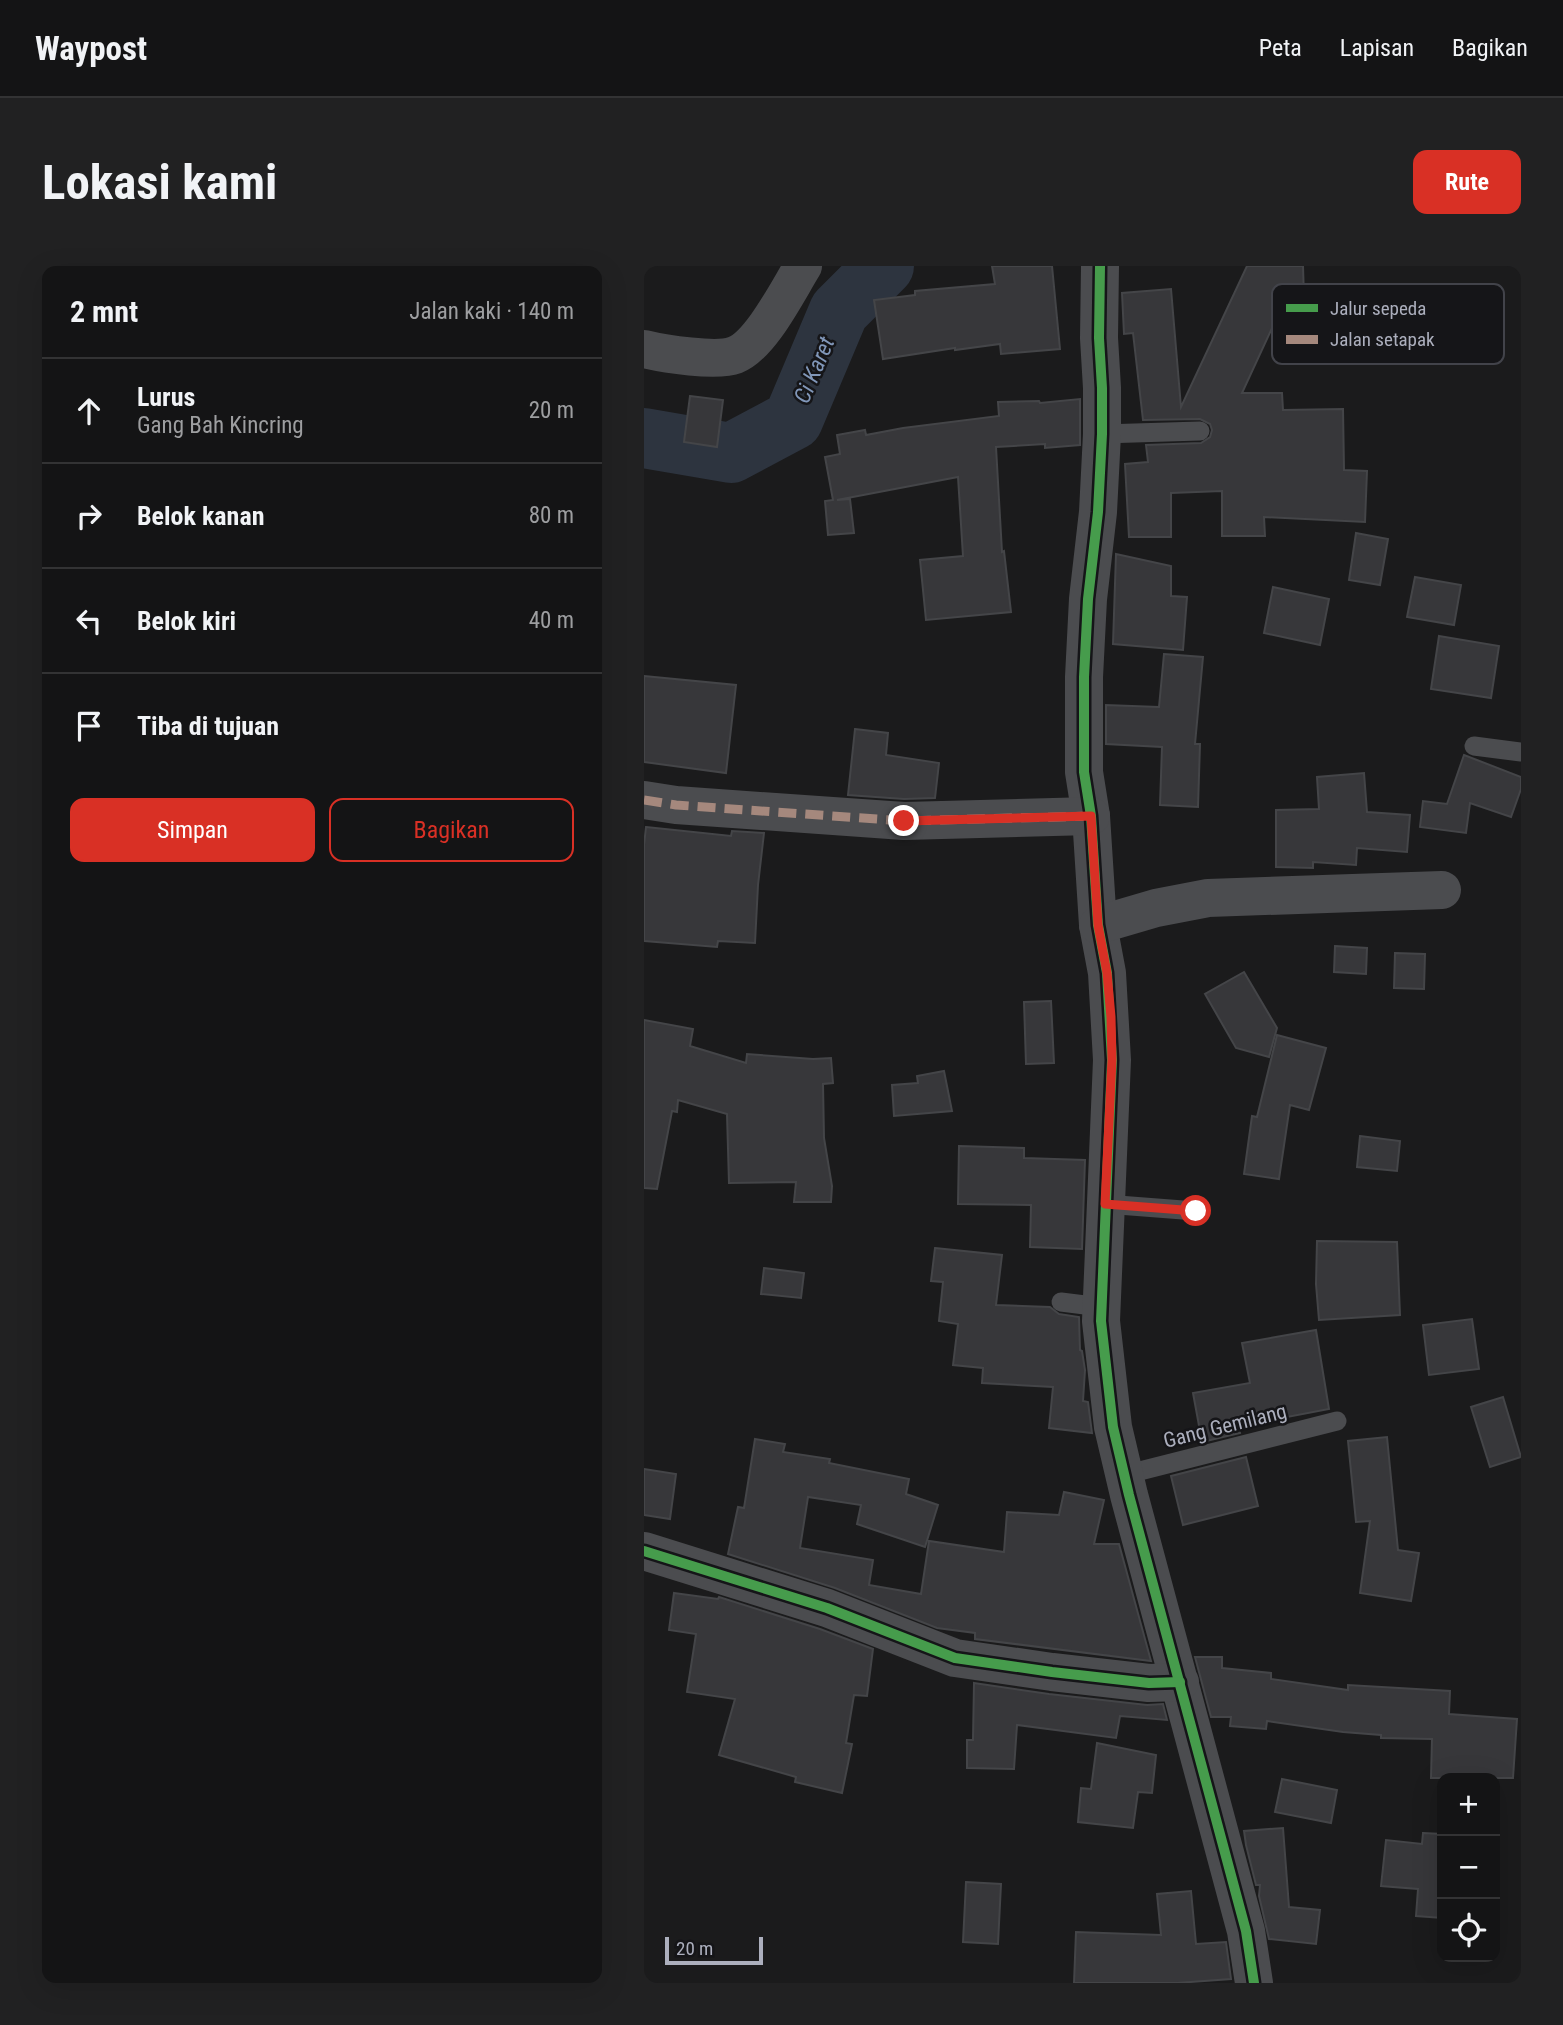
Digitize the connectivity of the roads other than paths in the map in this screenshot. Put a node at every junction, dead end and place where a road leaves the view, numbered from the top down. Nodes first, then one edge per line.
1 (803, 266) edge
2 (1100, 266) edge
3 (644, 349) edge
4 (1200, 431) dead end
5 (1102, 434) junction
6 (1474, 746) dead end
7 (1521, 752) edge
8 (644, 800) edge
9 (1091, 816) junction
10 (1442, 890) dead end
11 (1098, 925) junction
12 (1105, 1204) junction
13 (1196, 1211) dead end
14 (1061, 1302) dead end
15 (1101, 1307) junction
16 (1337, 1421) dead end
17 (1124, 1475) junction
18 (644, 1551) edge
19 (1180, 1682) junction
20 (1254, 1983) edge

1 - 3 street
2 - 5 street
4 - 5 lane
5 - 9 street
6 - 7 lane
8 - 9 street
9 - 11 street
10 - 11 street
11 - 12 street
12 - 13 lane
12 - 15 street
14 - 15 lane
15 - 17 street
16 - 17 lane, Gang Gemilang
17 - 19 street
18 - 19 street
19 - 20 street

